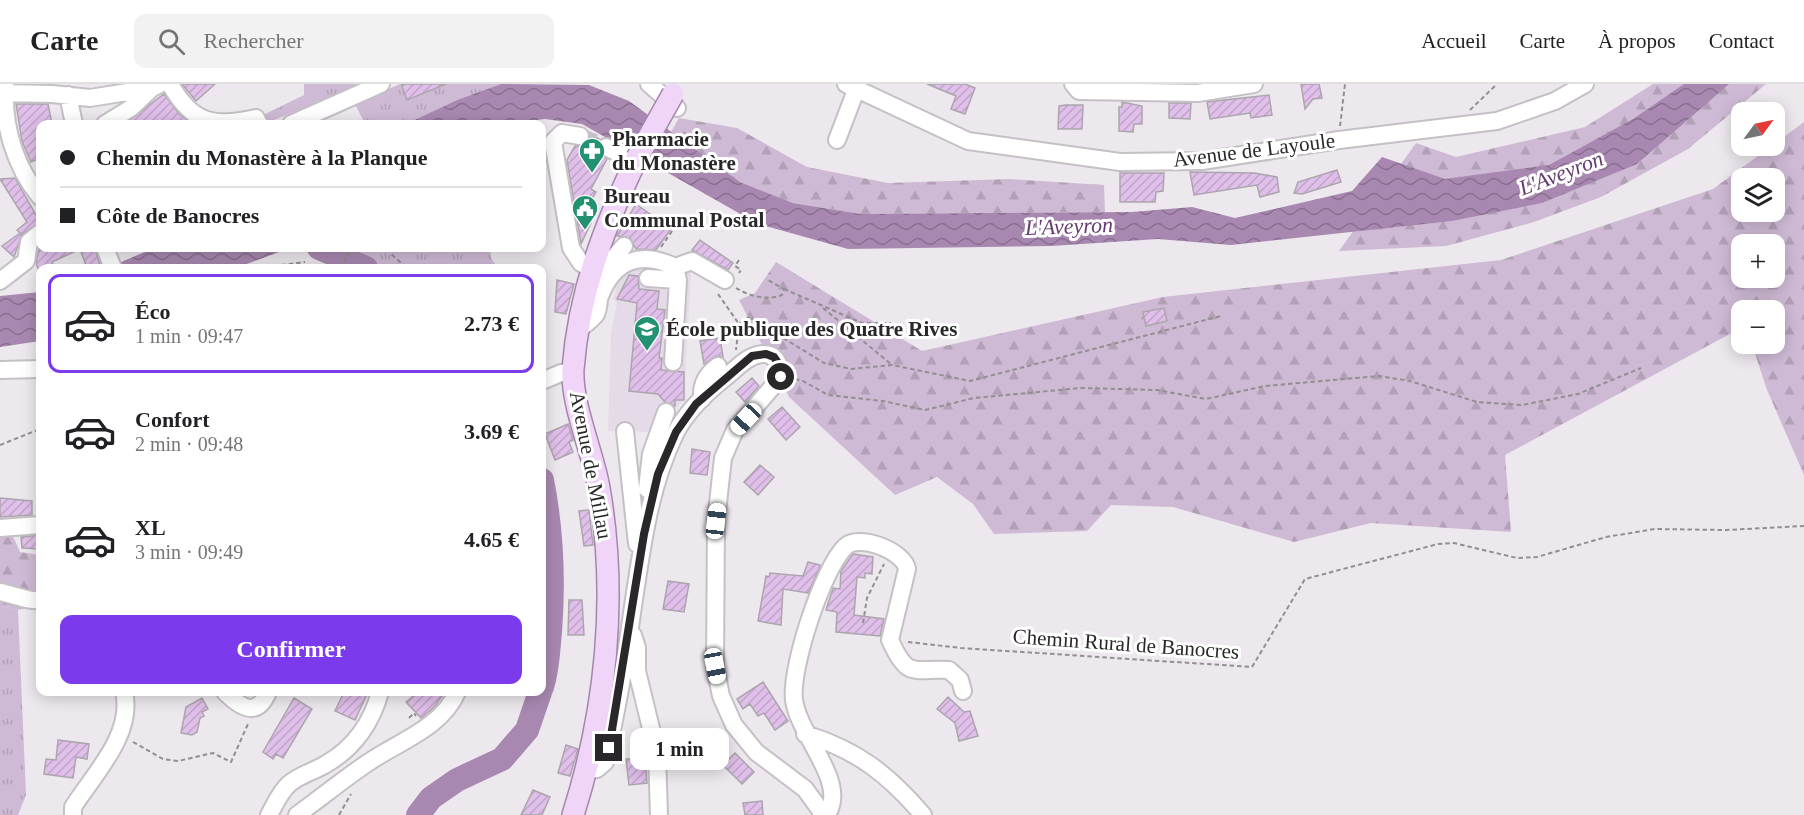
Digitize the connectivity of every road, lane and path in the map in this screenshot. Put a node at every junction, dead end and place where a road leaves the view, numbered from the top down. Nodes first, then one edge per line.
1 (170, 84) edge
2 (381, 84) edge
3 (649, 84) edge
4 (1073, 84) edge
5 (1254, 84) edge
6 (1345, 84) edge
7 (1497, 84) edge
8 (1585, 84) edge
9 (156, 86) edge
10 (851, 87) edge
11 (3, 89) edge
12 (68, 95) junction
13 (676, 96) edge
14 (73, 120) edge
15 (112, 120) edge
16 (210, 120) edge
17 (242, 120) edge
18 (257, 120) edge
19 (300, 120) edge
20 (1450, 128) junction
21 (1340, 130) dead end
22 (580, 136) tunnel mouth
23 (837, 140) dead end
24 (606, 147) tunnel mouth
25 (633, 171) junction
26 (33, 172) edge
27 (681, 218) dead end
28 (36, 236) edge
29 (624, 246) dead end
30 (659, 250) dead end
31 (390, 252) edge
32 (739, 260) dead end
33 (305, 262) dead end
34 (290, 264) edge
35 (402, 264) edge
36 (590, 268) junction
37 (740, 271) dead end
38 (677, 273) junction
39 (648, 278) dead end
40 (766, 279) dead end
41 (0, 280) edge
42 (721, 287) junction
43 (784, 290) junction
44 (600, 295) junction
45 (820, 306) junction
46 (1221, 316) dead end
47 (891, 323) dead end
48 (739, 324) junction
49 (578, 330) junction
50 (737, 344) dead end
51 (672, 362) dead end
52 (892, 365) junction
53 (718, 366) dead end
54 (1641, 368) dead end
55 (36, 369) edge
56 (2, 370) dead end
57 (573, 372) junction
58 (781, 377) junction
59 (546, 379) edge
60 (702, 399) junction
61 (666, 411) dead end
62 (36, 431) edge
63 (625, 431) dead end
64 (0, 445) edge
65 (652, 501) junction
66 (36, 525) edge
67 (1804, 526) edge
68 (0, 528) edge
69 (888, 550) junction
70 (641, 552) junction
71 (0, 592) edge
72 (35, 597) edge
73 (863, 623) dead end
74 (630, 626) junction
75 (890, 640) junction
76 (963, 691) dead end
77 (125, 696) edge
78 (230, 696) edge
79 (265, 696) edge
80 (379, 696) edge
81 (455, 696) edge
82 (252, 709) junction
83 (416, 715) dead end
84 (409, 718) dead end
85 (120, 734) junction
86 (805, 734) junction
87 (588, 770) junction
88 (821, 813) edge
89 (73, 815) edge
90 (270, 815) edge
91 (297, 815) edge
92 (573, 815) edge
93 (659, 815) edge
94 (923, 815) edge

1 - 16 street
2 - 19 street
3 - 13 street
4 - 5 street
6 - 21 path
7 - 20 path
8 - 20 street, Avenue de Layoule
9 - 12 street
9 - 15 street
10 - 20 street, Avenue de Layoule
10 - 23 street
11 - 12 street
11 - 26 street
12 - 14 street
13 - 25 main road, Avenue de Millau, bridge
17 - 18 street
22 - 36 street
24 - 25 street
25 - 36 main road, Avenue de Millau
27 - 30 path
28 - 41 street
29 - 44 street
31 - 35 path
32 - 37 path
33 - 34 path
36 - 49 main road, Avenue de Millau
38 - 39 street
38 - 42 street
38 - 44 street
38 - 51 street
40 - 43 path
42 - 43 path
42 - 48 path
43 - 45 path
44 - 49 street
45 - 47 path
45 - 52 path
46 - 52 path
48 - 50 path
48 - 52 path
49 - 57 main road, Avenue de Millau
53 - 60 street
54 - 58 path
55 - 56 street
57 - 59 street
57 - 87 main road, Avenue de Millau
58 - 60 street
58 - 88 street
60 - 65 street
61 - 65 street
62 - 64 path
63 - 70 street
65 - 70 street
66 - 68 street
67 - 75 path, Chemin Rural de Banocres
69 - 73 path
69 - 75 street
69 - 86 street
70 - 74 street
71 - 72 street
74 - 87 street
74 - 93 street
75 - 76 street
77 - 85 street
78 - 82 street
79 - 82 street
80 - 90 street
81 - 91 street
82 - 85 path
83 - 84 path
85 - 89 street
86 - 88 street
86 - 94 street
87 - 92 main road, Avenue de Millau

